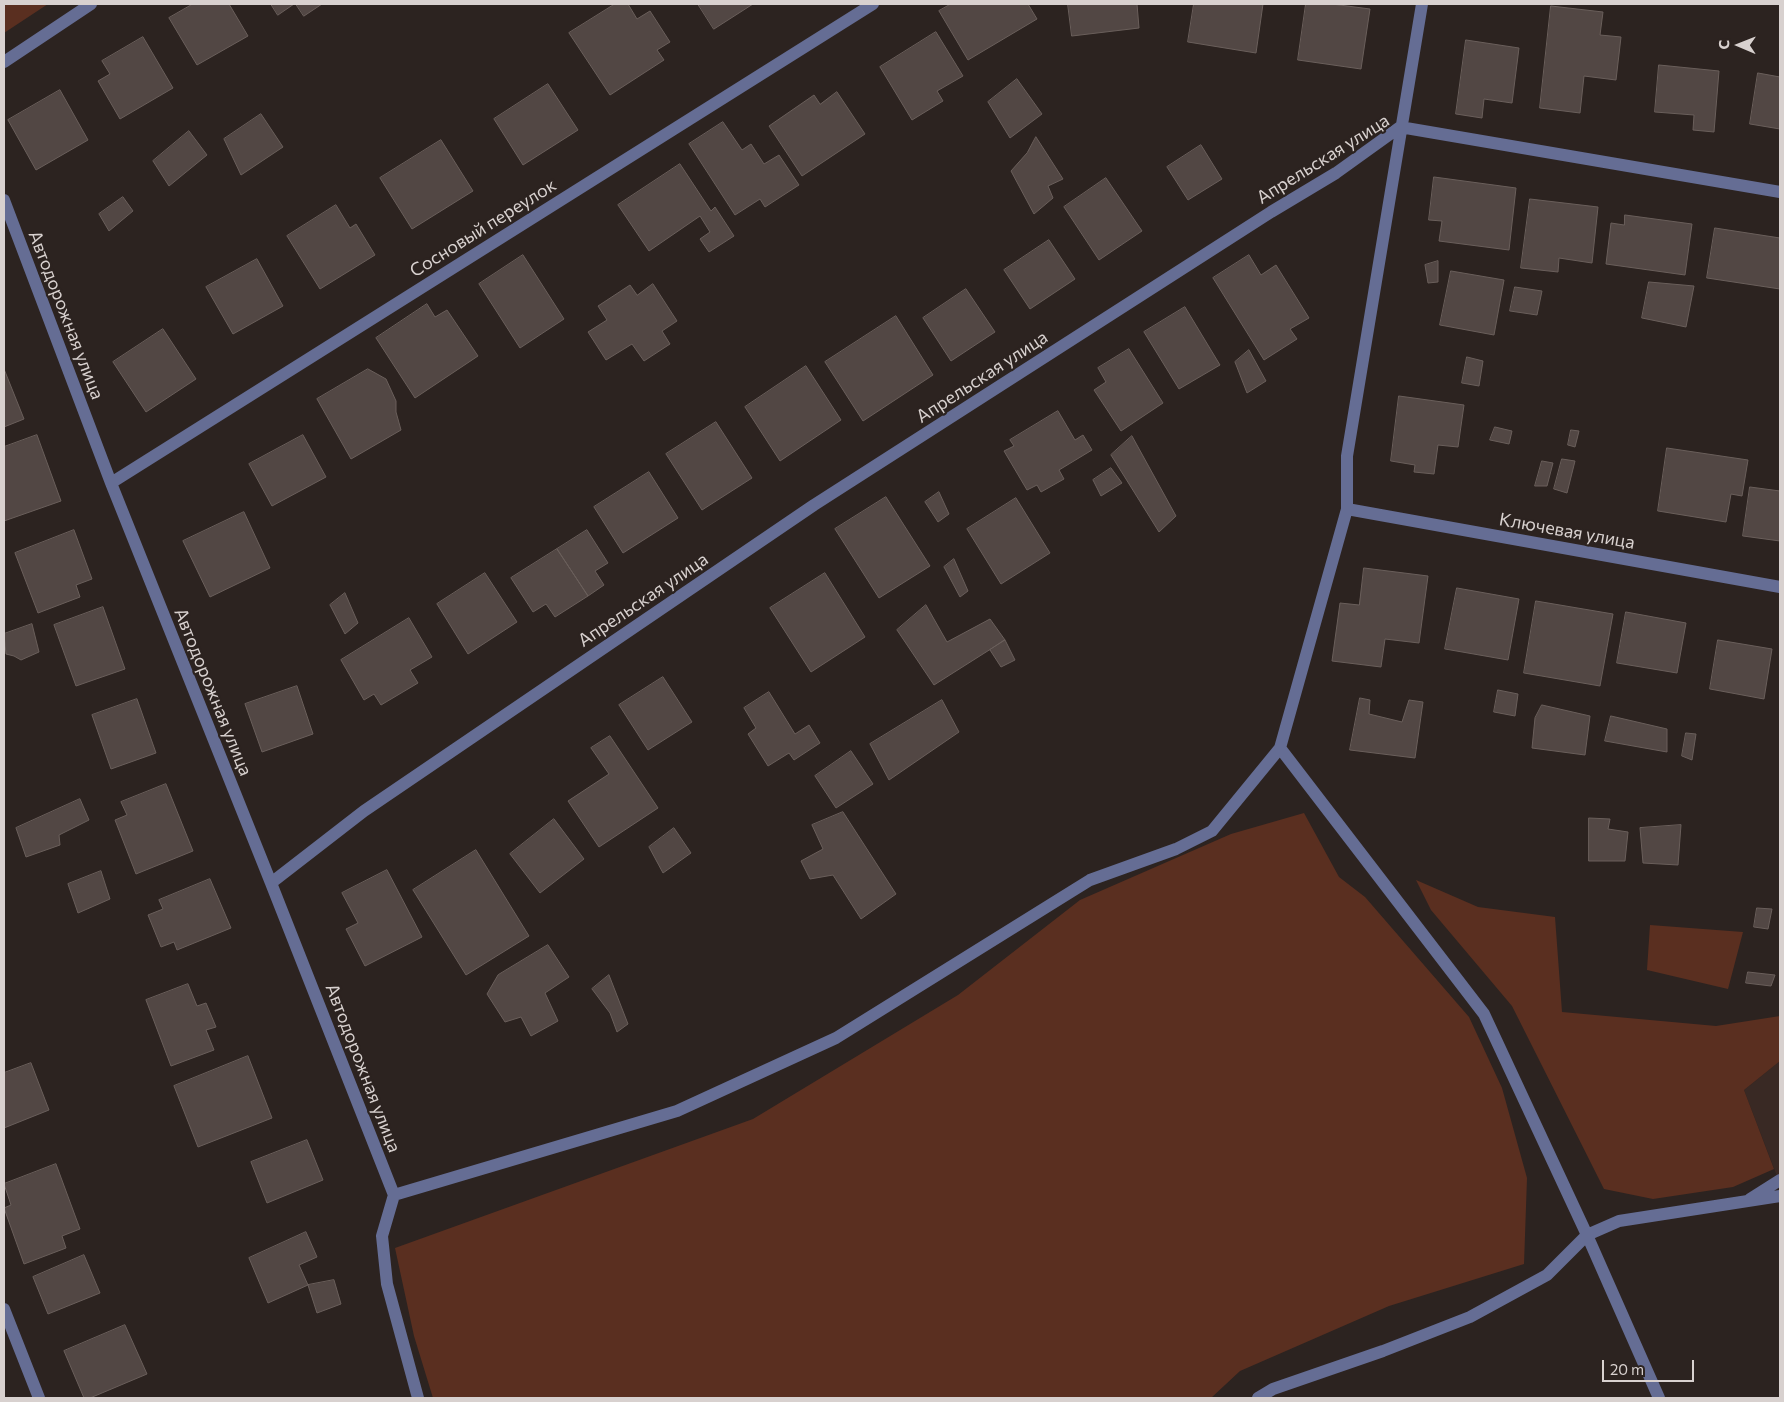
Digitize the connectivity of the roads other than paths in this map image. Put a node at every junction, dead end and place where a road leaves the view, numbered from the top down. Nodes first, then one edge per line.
1 (91, 4) edge
2 (873, 4) edge
3 (1422, 4) edge
4 (4, 62) edge
5 (1400, 128) junction
6 (1780, 192) edge
7 (4, 200) edge
8 (111, 482) junction
9 (1347, 509) junction
10 (1780, 587) edge
11 (1280, 748) junction
12 (271, 883) junction
13 (1780, 1180) edge
14 (394, 1195) junction
15 (1780, 1196) edge
16 (1746, 1201) junction
17 (1587, 1235) junction
18 (4, 1308) edge
19 (39, 1398) edge
20 (418, 1398) edge
21 (1258, 1398) edge
22 (1659, 1398) edge

1 - 4 street
2 - 8 street, Сосновый переулок
3 - 5 street
5 - 6 street, Апрельская улица
5 - 9 street
5 - 12 street, Апрельская улица
7 - 8 street, Автодорожная улица
8 - 12 street, Автодорожная улица
9 - 10 street, Ключевая улица
9 - 11 street
11 - 14 street
11 - 17 street
12 - 14 street, Автодорожная улица
13 - 16 street
14 - 20 street
15 - 16 street
16 - 17 street
17 - 21 street
17 - 22 street
18 - 19 street

